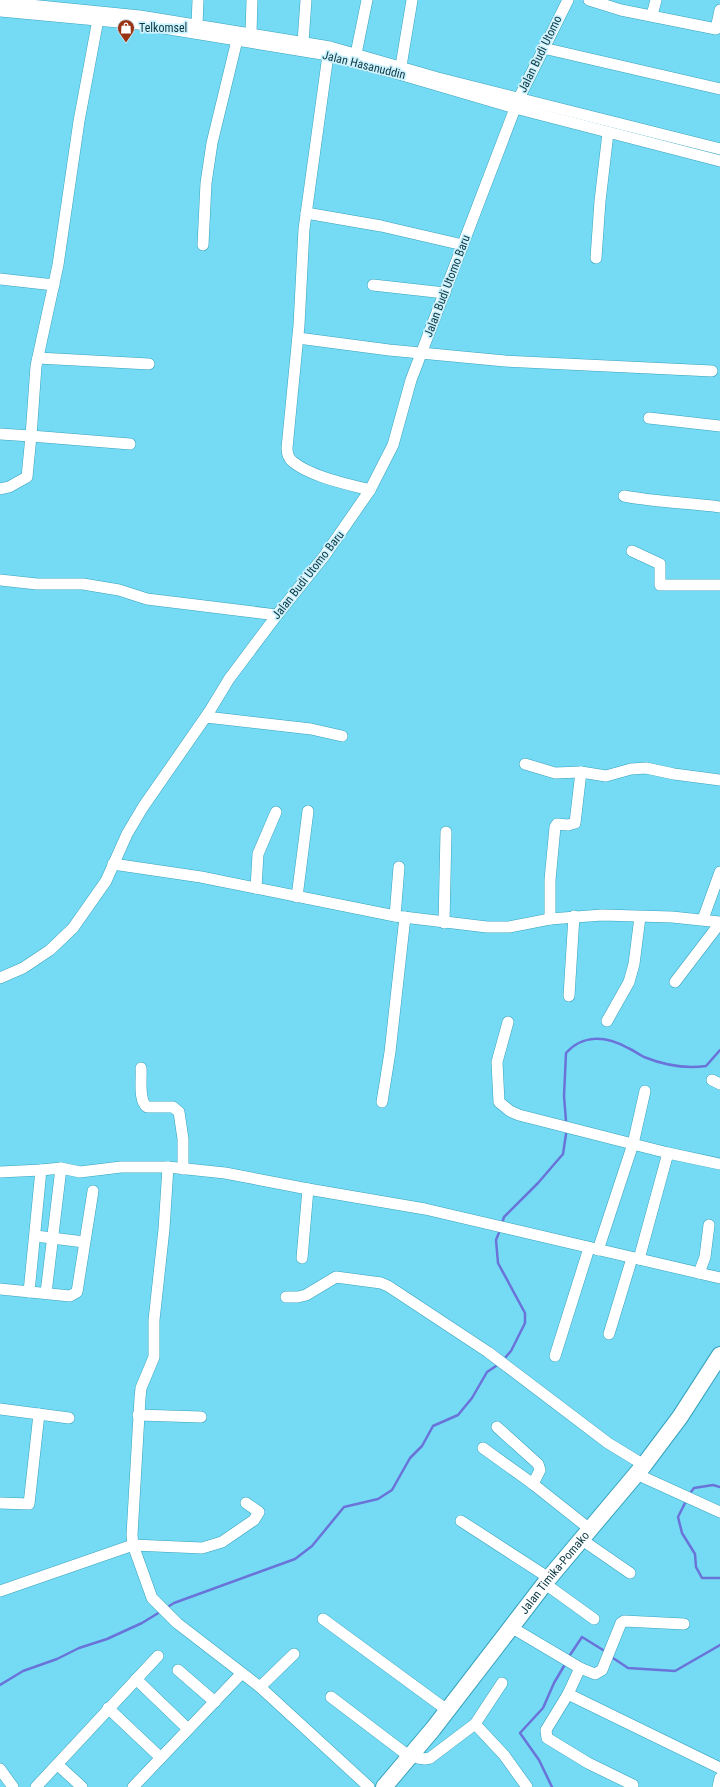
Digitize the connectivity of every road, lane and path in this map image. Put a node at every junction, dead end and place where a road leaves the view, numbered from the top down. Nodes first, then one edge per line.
1 (198, 0) edge
2 (252, 0) edge
3 (306, 0) edge
4 (367, 0) edge
5 (412, 0) edge
6 (568, 0) edge
7 (589, 0) edge
8 (656, 0) edge
9 (0, 2) edge
10 (720, 10) edge
11 (0, 11) edge
12 (98, 16) junction
13 (652, 16) junction
14 (197, 25) junction
15 (718, 29) edge
16 (251, 33) junction
17 (238, 40) junction
18 (303, 42) junction
19 (543, 48) junction
20 (356, 54) junction
21 (328, 55) junction
22 (372, 62) junction
23 (401, 66) junction
24 (720, 89) edge
25 (516, 103) junction
26 (608, 133) junction
27 (720, 149) edge
28 (720, 161) edge
29 (306, 213) junction
30 (203, 245) dead end
31 (463, 245) junction
32 (596, 258) dead end
33 (0, 279) edge
34 (54, 285) junction
35 (373, 285) dead end
36 (445, 293) junction
37 (298, 338) junction
38 (421, 354) junction
39 (38, 358) junction
40 (149, 364) dead end
41 (712, 371) dead end
42 (649, 418) dead end
43 (720, 426) edge
44 (0, 434) edge
45 (31, 436) junction
46 (130, 444) dead end
47 (0, 489) edge
48 (370, 490) junction
49 (624, 496) dead end
50 (720, 507) edge
51 (632, 551) dead end
52 (0, 580) edge
53 (720, 585) edge
54 (277, 615) junction
55 (206, 717) junction
56 (342, 736) dead end
57 (525, 764) dead end
58 (581, 772) junction
59 (720, 780) edge
60 (308, 811) dead end
61 (276, 812) dead end
62 (446, 832) dead end
63 (112, 864) junction
64 (399, 867) dead end
65 (720, 872) edge
66 (256, 888) junction
67 (297, 897) junction
68 (400, 916) junction
69 (574, 916) junction
70 (640, 917) junction
71 (550, 919) junction
72 (703, 919) junction
73 (444, 923) junction
74 (720, 923) edge
75 (0, 978) edge
76 (675, 982) dead end
77 (569, 996) dead end
78 (607, 1021) dead end
79 (508, 1022) dead end
80 (141, 1068) dead end
81 (645, 1091) dead end
82 (382, 1102) dead end
83 (633, 1144) junction
84 (668, 1153) junction
85 (720, 1164) edge
86 (168, 1167) junction
87 (61, 1168) junction
88 (183, 1169) junction
89 (42, 1170) junction
90 (0, 1172) edge
91 (308, 1189) junction
92 (93, 1191) dead end
93 (708, 1225) dead end
94 (36, 1236) junction
95 (52, 1238) junction
96 (84, 1242) junction
97 (594, 1249) junction
98 (302, 1258) dead end
99 (636, 1259) junction
100 (699, 1272) junction
101 (720, 1278) edge
102 (0, 1289) edge
103 (29, 1292) junction
104 (46, 1293) junction
105 (286, 1297) dead end
106 (609, 1334) dead end
107 (720, 1355) edge
108 (555, 1356) dead end
109 (720, 1369) edge
110 (0, 1409) edge
111 (39, 1414) junction
112 (138, 1415) junction
113 (201, 1417) dead end
114 (69, 1418) dead end
115 (496, 1427) dead end
116 (483, 1448) dead end
117 (643, 1471) junction
118 (533, 1484) junction
119 (246, 1502) dead end
120 (0, 1503) edge
121 (720, 1512) edge
122 (461, 1521) dead end
123 (590, 1537) junction
124 (133, 1545) junction
125 (630, 1573) dead end
126 (550, 1583) junction
127 (0, 1591) edge
128 (323, 1619) dead end
129 (594, 1619) dead end
130 (684, 1624) dead end
131 (516, 1630) junction
132 (294, 1654) dead end
133 (158, 1656) dead end
134 (580, 1668) junction
135 (178, 1670) dead end
136 (241, 1674) junction
137 (136, 1679) junction
138 (502, 1683) dead end
139 (260, 1687) junction
140 (568, 1694) junction
141 (331, 1697) dead end
142 (215, 1702) junction
143 (108, 1708) junction
144 (447, 1710) junction
145 (475, 1724) junction
146 (188, 1729) junction
147 (414, 1757) junction
148 (161, 1758) junction
149 (58, 1765) junction
150 (720, 1768) edge
151 (0, 1769) edge
152 (720, 1778) edge
153 (633, 1785) dead end
154 (13, 1787) edge
155 (36, 1787) edge
156 (82, 1787) edge
157 (133, 1787) edge
158 (369, 1787) edge
159 (384, 1787) edge
160 (392, 1787) edge
161 (527, 1787) edge
162 (718, 1787) edge

1 - 14 street
2 - 16 street
3 - 18 street
4 - 20 street
5 - 23 street
6 - 19 street, Jalan Budi Utomo
7 - 13 street
8 - 13 street
9 - 12 street, Jalan Hasanuddin
10 - 15 street
11 - 12 street, Jalan Hasanuddin
12 - 14 street, Jalan Hasanuddin
12 - 17 street, Jalan Hasanuddin
12 - 34 street
13 - 15 street
14 - 16 street, Jalan Hasanuddin
16 - 18 street, Jalan Hasanuddin
17 - 21 street, Jalan Hasanuddin
17 - 30 street
18 - 20 street, Jalan Hasanuddin
19 - 24 street
19 - 25 street, Jalan Budi Utomo
20 - 22 street, Jalan Hasanuddin
21 - 22 street, Jalan Hasanuddin
21 - 29 street
22 - 23 street, Jalan Hasanuddin
22 - 25 street, Jalan Hasanuddin
23 - 25 street, Jalan Hasanuddin
25 - 26 street, Jalan Hasanuddin
25 - 27 street, Jalan Hasanuddin
25 - 31 street, Jalan Budi Utomo Baru
26 - 28 street, Jalan Hasanuddin
26 - 32 street
29 - 31 street
29 - 37 street
31 - 36 street, Jalan Budi Utomo Baru
33 - 34 street
34 - 39 street
35 - 36 street
36 - 38 street, Jalan Budi Utomo Baru
37 - 38 street
37 - 48 street
38 - 41 street
38 - 48 street, Jalan Budi Utomo Baru
39 - 40 street
39 - 45 street
42 - 43 street
44 - 45 street
45 - 46 street
45 - 47 street
48 - 54 street, Jalan Budi Utomo Baru
49 - 50 street
51 - 53 street
52 - 54 street
54 - 55 street, Jalan Budi Utomo Baru
55 - 56 street
55 - 63 street, Jalan Budi Utomo Baru
57 - 58 street
58 - 59 street
58 - 71 street
60 - 67 street
61 - 66 street
62 - 73 street
63 - 66 street
63 - 75 street, Jalan Budi Utomo Baru
64 - 68 street
65 - 72 street
66 - 67 street
67 - 68 street
68 - 73 street
68 - 82 street
69 - 70 street
69 - 71 street
69 - 77 street
70 - 72 street
70 - 78 street
71 - 73 street
72 - 74 street
74 - 76 street
79 - 83 street
80 - 88 street
81 - 83 street
83 - 84 street
83 - 97 street
84 - 85 street
84 - 99 street
86 - 87 street
86 - 88 street
86 - 112 street
87 - 89 street
87 - 95 street
88 - 91 street
89 - 90 street
89 - 94 street
91 - 97 street
91 - 98 street
92 - 96 street
93 - 100 street
94 - 95 street
94 - 103 street
95 - 96 street
95 - 104 street
96 - 104 street
97 - 99 street
97 - 108 street
99 - 100 street
99 - 106 street
100 - 101 street
102 - 103 street
103 - 104 street
105 - 117 street
107 - 117 highway, Jalan Timika-Pomako
109 - 117 highway, Jalan Timika-Pomako
110 - 111 street
111 - 114 street
111 - 120 street
112 - 113 street
112 - 124 street
115 - 118 street
116 - 118 street
117 - 121 street
117 - 123 highway, Jalan Timika-Pomako
118 - 123 street
119 - 124 street
122 - 126 street
123 - 125 street
123 - 126 highway, Jalan Timika-Pomako
124 - 127 street
124 - 136 street
126 - 129 street
126 - 131 highway, Jalan Timika-Pomako
126 - 144 highway, Jalan Timika-Pomako
128 - 144 street
130 - 134 street
131 - 134 street
131 - 147 highway, Jalan Timika-Pomako
132 - 139 street
133 - 137 street
134 - 140 street
135 - 142 street
136 - 139 street
136 - 142 street
137 - 143 street
137 - 146 street
138 - 145 street
139 - 158 street
140 - 150 street
140 - 153 street
141 - 147 street
142 - 146 street
143 - 148 street
143 - 149 street
144 - 147 highway, Jalan Timika-Pomako
145 - 147 street
145 - 161 street
146 - 148 street
147 - 159 highway, Jalan Timika-Pomako
147 - 160 highway, Jalan Timika-Pomako
148 - 157 street
149 - 155 street
149 - 156 street
151 - 154 street
152 - 162 street

